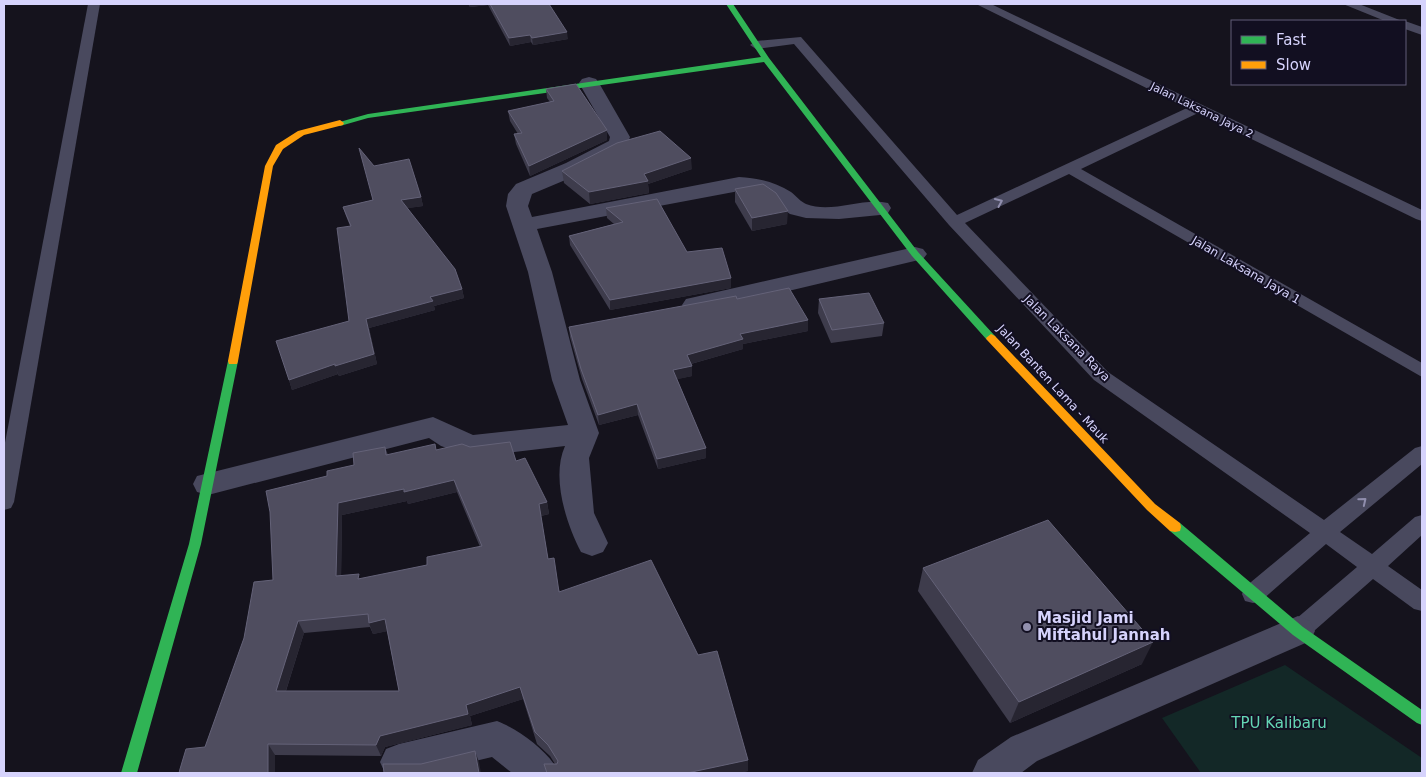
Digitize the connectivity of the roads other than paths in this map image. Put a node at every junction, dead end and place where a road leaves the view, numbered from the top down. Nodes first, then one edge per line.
1 (94, 4) edge
2 (730, 4) edge
3 (982, 4) edge
4 (1349, 4) edge
5 (1393, 20) edge
6 (1406, 25) edge
7 (1422, 31) edge
8 (761, 52) junction
9 (589, 83) junction
10 (1200, 108) junction
11 (1070, 169) junction
12 (880, 208) junction
13 (1422, 216) edge
14 (954, 222) junction
15 (524, 225) junction
16 (915, 254) junction
17 (668, 310) edge
18 (1422, 371) edge
19 (585, 433) junction
20 (1422, 453) edge
21 (208, 484) junction
22 (4, 502) edge
23 (1422, 523) edge
24 (1325, 532) junction
25 (592, 542) dead end
26 (1373, 567) junction
27 (1253, 594) junction
28 (1422, 602) edge
29 (1298, 632) junction
30 (1422, 718) edge
31 (399, 762) edge
32 (130, 773) edge
33 (540, 773) edge
34 (991, 773) edge

1 - 22 lane
2 - 8 street, Jalan Banten Lama - Mauk
3 - 10 lane, Jalan Laksana Jaya 2
4 - 5 lane
6 - 7 lane
8 - 9 street
8 - 12 street, Jalan Banten Lama - Mauk
8 - 14 lane, Jalan Laksana Raya
9 - 15 street
9 - 21 street
10 - 11 lane
10 - 13 lane, Jalan Laksana Jaya 2
14 -> 11 lane
11 - 18 lane, Jalan Laksana Jaya 1
12 - 15 street
12 - 16 street, Jalan Banten Lama - Mauk
14 - 24 lane, Jalan Laksana Raya
15 - 19 street
16 - 17 street
16 - 27 street, Jalan Banten Lama - Mauk
19 - 21 street
19 - 25 street
24 -> 20 lane
21 - 32 street
23 - 26 lane
24 - 26 lane, Jalan Laksana Raya
24 - 27 lane
26 - 28 lane, Jalan Laksana Raya
26 - 29 lane
27 - 29 street, Jalan Banten Lama - Mauk
29 - 30 street, Jalan Banten Lama - Mauk
29 - 34 street
31 - 33 street

